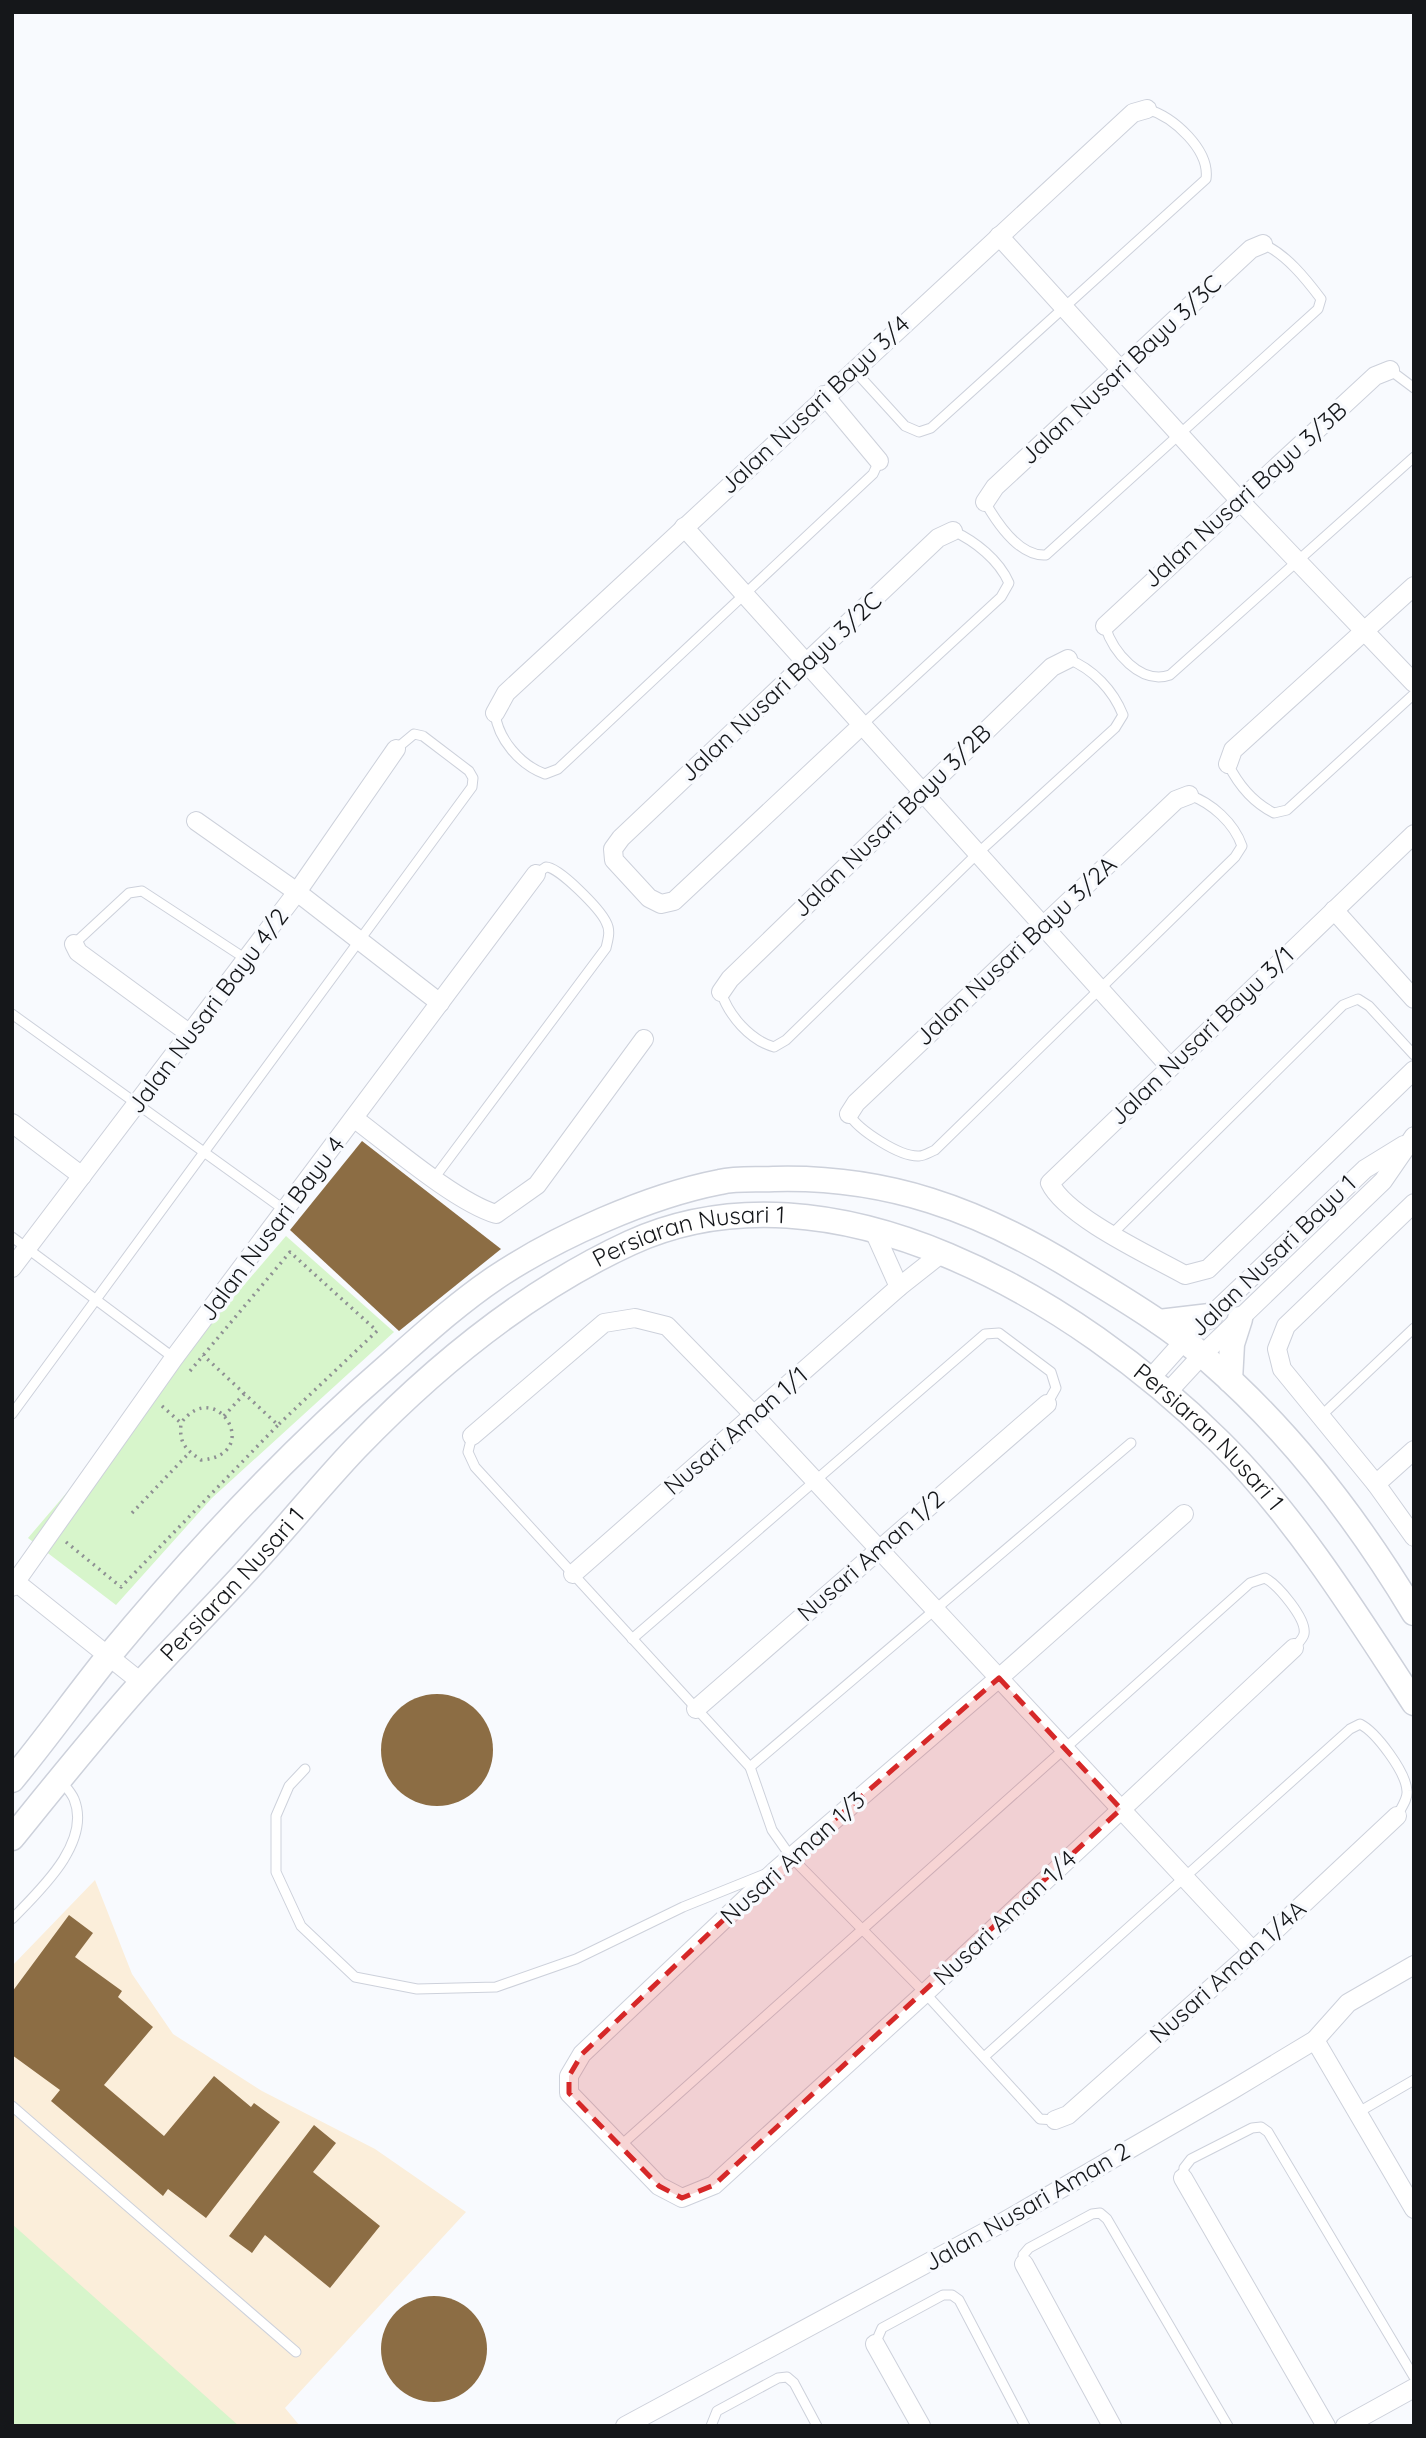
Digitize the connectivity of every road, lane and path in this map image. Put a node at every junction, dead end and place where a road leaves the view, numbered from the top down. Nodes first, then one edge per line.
1 (1147, 109) joint
2 (999, 236) junction
3 (1263, 244) joint
4 (1066, 307) junction
5 (853, 368) junction
6 (1120, 370) junction
7 (1390, 370) joint
8 (1414, 388) edge
9 (824, 396) junction
10 (1177, 434) junction
11 (1414, 457) edge
12 (879, 461) joint
13 (985, 502) joint
14 (1240, 502) junction
15 (684, 527) junction
16 (953, 531) joint
17 (1298, 563) junction
18 (1414, 586) edge
19 (743, 593) junction
20 (1105, 626) joint
21 (1363, 632) junction
22 (1068, 659) joint
23 (807, 663) junction
24 (1414, 683) edge
25 (1414, 694) edge
26 (495, 713) joint
27 (862, 725) junction
28 (396, 749) joint
29 (1228, 764) joint
30 (922, 791) junction
31 (1189, 795) joint
32 (196, 821) dead end
33 (1414, 834) edge
34 (979, 852) junction
35 (536, 874) joint
36 (297, 892) junction
37 (1334, 910) junction
38 (1044, 924) junction
39 (362, 941) junction
40 (74, 944) joint
41 (246, 959) junction
42 (1099, 987) junction
43 (721, 992) joint
44 (1414, 999) edge
45 (440, 1003) junction
46 (12, 1014) edge
47 (190, 1034) junction
48 (644, 1039) dead end
49 (1414, 1055) edge
50 (1170, 1067) junction
51 (1414, 1070) edge
52 (138, 1103) junction
53 (849, 1114) joint
54 (355, 1119) junction
55 (12, 1123) edge
56 (1410, 1140) edge
57 (205, 1152) junction
58 (82, 1177) junction
59 (435, 1177) junction
60 (1414, 1203) edge
61 (286, 1210) junction
62 (873, 1229) junction
63 (1111, 1234) junction
64 (12, 1237) edge
65 (27, 1248) junction
66 (942, 1254) junction
67 (12, 1268) edge
68 (899, 1287) junction
69 (97, 1300) junction
70 (1210, 1316) junction
71 (1240, 1319) junction
72 (1159, 1322) junction
73 (1414, 1328) edge
74 (1193, 1348) junction
75 (203, 1354) junction
76 (174, 1358) junction
77 (186, 1374) dead end
78 (1230, 1380) junction
79 (1158, 1387) junction
80 (244, 1394) junction
81 (1046, 1404) joint
82 (12, 1415) edge
83 (152, 1415) dead end
84 (754, 1415) junction
85 (224, 1416) junction
86 (1321, 1416) junction
87 (181, 1423) junction
88 (278, 1425) junction
89 (472, 1436) joint
90 (1131, 1443) dead end
91 (1414, 1450) edge
92 (190, 1452) junction
93 (816, 1482) junction
94 (1376, 1485) junction
95 (132, 1513) dead end
96 (1184, 1514) dead end
97 (1414, 1537) edge
98 (62, 1539) dead end
99 (879, 1549) junction
100 (573, 1574) junction
101 (14, 1583) edge
102 (935, 1610) junction
103 (1414, 1613) edge
104 (632, 1639) junction
105 (1294, 1648) joint
106 (107, 1658) junction
107 (999, 1678) junction
108 (142, 1683) junction
109 (1414, 1703) edge
110 (696, 1709) junction
111 (1065, 1748) junction
112 (750, 1768) junction
113 (305, 1769) dead end
114 (60, 1779) junction
115 (12, 1780) edge
116 (1121, 1810) junction
117 (1397, 1816) joint
118 (12, 1838) edge
119 (791, 1857) junction
120 (776, 1870) junction
121 (1184, 1877) junction
122 (12, 1919) edge
123 (863, 1929) junction
124 (1254, 1951) junction
125 (1414, 1965) edge
126 (925, 1993) junction
127 (1315, 2040) junction
128 (984, 2057) junction
129 (1414, 2080) edge
130 (12, 2106) edge
131 (1357, 2113) junction
132 (1055, 2120) joint
133 (620, 2146) junction
134 (1183, 2178) joint
135 (714, 2185) joint
136 (1408, 2187) edge
137 (1414, 2209) edge
138 (1024, 2264) joint
139 (875, 2344) joint
140 (296, 2352) dead end
141 (1414, 2377) edge
142 (1414, 2388) edge
143 (625, 2426) edge
144 (711, 2426) edge
145 (817, 2426) edge
146 (921, 2426) edge
147 (1025, 2426) edge
148 (1112, 2426) edge
149 (1228, 2426) edge
150 (1326, 2426) edge
151 (1345, 2426) edge

1 - 2 street, Jalan Nusari Bayu 3/4
1 - 4 lane
2 - 4 street
2 - 5 street, Jalan Nusari Bayu 3/4
3 - 6 street, Jalan Nusari Bayu 3/3C
3 - 10 lane
4 - 5 lane
4 - 6 street
5 - 9 street, Jalan Nusari Bayu 3/4
6 - 10 street
6 - 13 street, Jalan Nusari Bayu 3/3C
7 - 8 lane
7 - 14 street, Jalan Nusari Bayu 3/3B
9 - 12 street
9 - 15 street, Jalan Nusari Bayu 3/4
10 - 13 lane
10 - 14 street
11 - 17 lane
12 - 19 lane
14 - 17 street
14 - 20 street, Jalan Nusari Bayu 3/3B
15 - 19 street
15 - 26 street, Jalan Nusari Bayu 3/4
16 - 23 street, Jalan Nusari Bayu 3/2C
16 - 27 lane
17 - 20 lane
17 - 21 street
18 - 21 street
19 - 23 street
19 - 26 lane
21 - 24 street
21 - 29 street
22 - 30 street, Jalan Nusari Bayu 3/2B
22 - 34 lane
23 - 27 street
23 - 27 street, Jalan Nusari Bayu 3/2C
25 - 29 lane
27 - 30 street
28 - 36 street, Jalan Nusari Bayu 4/2
28 - 39 lane
30 - 34 street
30 - 43 street, Jalan Nusari Bayu 3/2B
31 - 38 street, Jalan Nusari Bayu 3/2A
31 - 42 lane
32 - 36 street
33 - 37 street, Jalan Nusari Bayu 3/1
34 - 38 street
34 - 43 lane
35 - 45 street, Jalan Nusari Bayu 4
35 - 59 lane
36 - 39 street
36 - 41 street, Jalan Nusari Bayu 4/2
37 - 44 street
37 - 50 street, Jalan Nusari Bayu 3/1
38 - 42 street
38 - 53 street, Jalan Nusari Bayu 3/2A
39 - 45 street
39 - 57 lane
40 - 41 lane
40 - 47 street
41 - 47 street, Jalan Nusari Bayu 4/2
42 - 50 street
42 - 53 lane
45 - 54 street, Jalan Nusari Bayu 4
46 - 52 lane
47 - 52 street, Jalan Nusari Bayu 4/2
48 - 59 street
49 - 63 lane
50 - 63 street, Jalan Nusari Bayu 3/1
51 - 63 street
52 - 57 lane
52 - 58 street, Jalan Nusari Bayu 4/2
54 - 59 street
54 - 61 street, Jalan Nusari Bayu 4
55 - 58 street
56 - 70 street, Jalan Nusari Bayu 1
56 - 71 street, Jalan Nusari Bayu 1
57 - 61 lane
57 - 69 lane
58 - 65 street, Jalan Nusari Bayu 4/2
60 - 86 street
61 - 76 street, Jalan Nusari Bayu 4
62 - 66 main road, Persiaran Nusari 1
62 - 68 street
62 - 108 main road, Persiaran Nusari 1
64 - 65 lane
65 - 67 street, Jalan Nusari Bayu 4/2
65 - 69 lane
66 - 68 street, Nusari Aman 1/1
66 - 79 main road, Persiaran Nusari 1
68 - 84 street, Nusari Aman 1/1
69 - 76 lane
69 - 82 lane
70 - 72 main road
70 - 74 street, Jalan Nusari Bayu 1
71 - 74 street, Jalan Nusari Bayu 1
71 - 78 main road
72 - 74 main road, Persiaran Nusari 1
72 - 106 main road, Persiaran Nusari 1
73 - 86 lane
74 - 78 main road, Persiaran Nusari 1
74 - 79 street, Jalan Nusari Bayu 1
75 - 77 path
75 - 80 path
75 - 88 path
76 - 101 street, Jalan Nusari Bayu 4
78 - 103 main road, Persiaran Nusari 1
79 - 109 main road, Persiaran Nusari 1
80 - 85 path
80 - 88 path
81 - 93 lane
81 - 99 street, Nusari Aman 1/2
83 - 87 path
84 - 89 street
84 - 93 street
84 - 100 street, Nusari Aman 1/1
85 - 87 path
85 - 92 path
86 - 94 street
87 - 92 path
88 - 98 path
89 - 100 lane
90 - 102 lane
91 - 94 street
92 - 95 path
93 - 99 street
93 - 104 lane
94 - 97 street
96 - 107 street, Nusari Aman 1/3
99 - 102 street
99 - 110 street, Nusari Aman 1/2
100 - 104 lane
101 - 106 street
102 - 107 street
102 - 112 lane
104 - 110 lane
105 - 111 lane
105 - 116 street, Nusari Aman 1/4
106 - 108 street
106 - 115 main road, Persiaran Nusari 1
107 - 111 street
107 - 119 street, Nusari Aman 1/3
108 - 114 main road, Persiaran Nusari 1
110 - 112 lane
111 - 116 street
111 - 123 lane
112 - 119 lane
113 - 120 lane
114 - 118 main road, Persiaran Nusari 1
114 - 122 lane
116 - 121 street
116 - 126 street, Nusari Aman 1/4
117 - 121 lane
117 - 124 street, Nusari Aman 1/4A
119 - 120 street, Nusari Aman 1/3
119 - 123 lane
120 - 133 street, Nusari Aman 1/3
121 - 124 street
121 - 128 lane
123 - 126 lane
123 - 133 lane
124 - 132 street, Nusari Aman 1/4A
125 - 127 street, Jalan Nusari Aman 2
126 - 128 lane
126 - 135 street, Nusari Aman 1/4
127 - 131 street
127 - 143 street, Jalan Nusari Aman 2
128 - 132 lane
129 - 131 lane
130 - 140 lane
131 - 136 street
133 - 135 street, Nusari Aman 1/3
134 - 141 lane
134 - 150 street
136 - 137 street
138 - 148 street
138 - 149 lane
139 - 146 street
139 - 147 lane
142 - 151 street
144 - 145 lane

